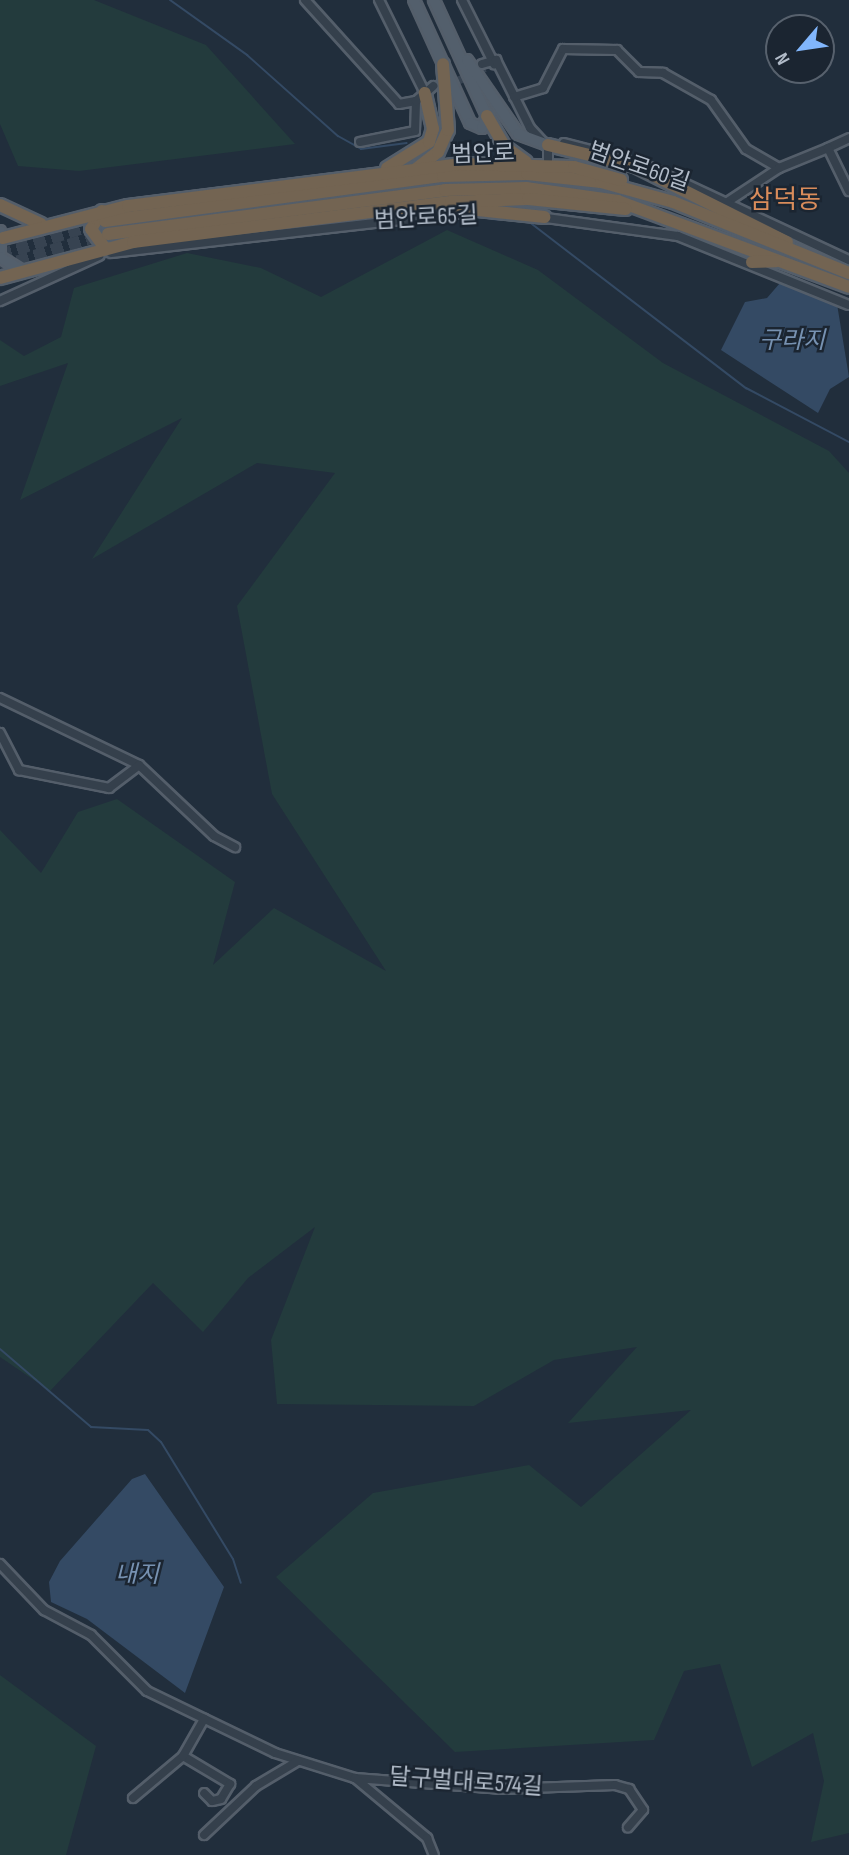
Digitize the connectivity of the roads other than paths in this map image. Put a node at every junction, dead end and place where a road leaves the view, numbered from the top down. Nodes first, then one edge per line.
1 (304, 0) edge
2 (379, 0) edge
3 (414, 0) edge
4 (434, 0) edge
5 (462, 0) edge
6 (448, 31) junction
7 (496, 60) junction
8 (443, 64) junction
9 (483, 66) tunnel mouth
10 (427, 93) junction
11 (514, 97) junction
12 (487, 116) junction
13 (849, 138) edge
14 (359, 142) dead end
15 (548, 145) junction
16 (828, 148) junction
17 (548, 160) dead end
18 (529, 163) junction
19 (779, 168) junction
20 (414, 170) junction
21 (370, 175) junction
22 (849, 191) edge
23 (729, 201) junction
24 (673, 202) junction
25 (0, 205) edge
26 (425, 205) junction
27 (545, 211) junction
28 (649, 211) junction
29 (105, 222) junction
30 (44, 224) junction
31 (1, 236) edge
32 (104, 247) junction
33 (0, 258) edge
34 (810, 258) junction
35 (849, 260) edge
36 (783, 261) junction
37 (752, 262) junction
38 (21, 270) junction
39 (849, 273) edge
40 (0, 278) edge
41 (849, 287) edge
42 (0, 301) edge
43 (849, 305) edge
44 (0, 699) edge
45 (0, 733) edge
46 (139, 765) junction
47 (235, 847) dead end
48 (0, 1564) edge
49 (204, 1718) junction
50 (183, 1756) junction
51 (298, 1761) junction
52 (355, 1778) junction
53 (204, 1793) dead end
54 (133, 1798) dead end
55 (221, 1799) junction
56 (231, 1809) junction
57 (628, 1827) dead end
58 (204, 1835) dead end
59 (434, 1855) edge

1 - 10 street
2 - 10 street
3 - 8 main road
4 - 6 main road
5 - 7 street
6 - 12 main road
6 - 15 main road
7 - 9 street
7 - 11 street
8 - 12 main road
8 - 20 highway
10 - 14 street
10 - 21 highway
11 - 15 street
11 - 19 street
12 - 18 highway
13 - 16 street
15 - 17 street
15 - 23 street, 범안로60길
15 - 34 highway
16 - 19 street
16 - 22 street
18 - 20 highway
18 - 24 highway
19 - 23 street
20 - 21 highway
21 - 29 highway
23 - 35 street, 범안로60길
24 - 29 highway, 범안로
24 - 34 highway, 범안로
25 - 30 highway
26 - 27 highway
26 - 28 highway
26 - 32 highway
27 - 37 street, 범안로65길
27 - 42 street, 범안로65길
28 - 29 highway, 범안로
28 - 36 highway, 범안로
29 - 30 highway
29 - 32 highway
30 - 31 highway
31 - 33 main road
32 - 38 highway
33 - 38 main road
34 - 39 highway, 범안로
36 - 37 highway
36 - 41 highway, 범안로
37 - 43 street, 범안로65길
38 - 40 highway
44 - 46 street
45 - 46 street
46 - 47 street
48 - 49 street, 달구벌대로574길
49 - 50 street
49 - 51 street, 달구벌대로574길
50 - 54 street
50 - 55 street
51 - 52 street, 달구벌대로574길
51 - 56 street
52 - 57 street, 달구벌대로574길
52 - 59 street
53 - 55 street
55 - 56 street
56 - 58 street

